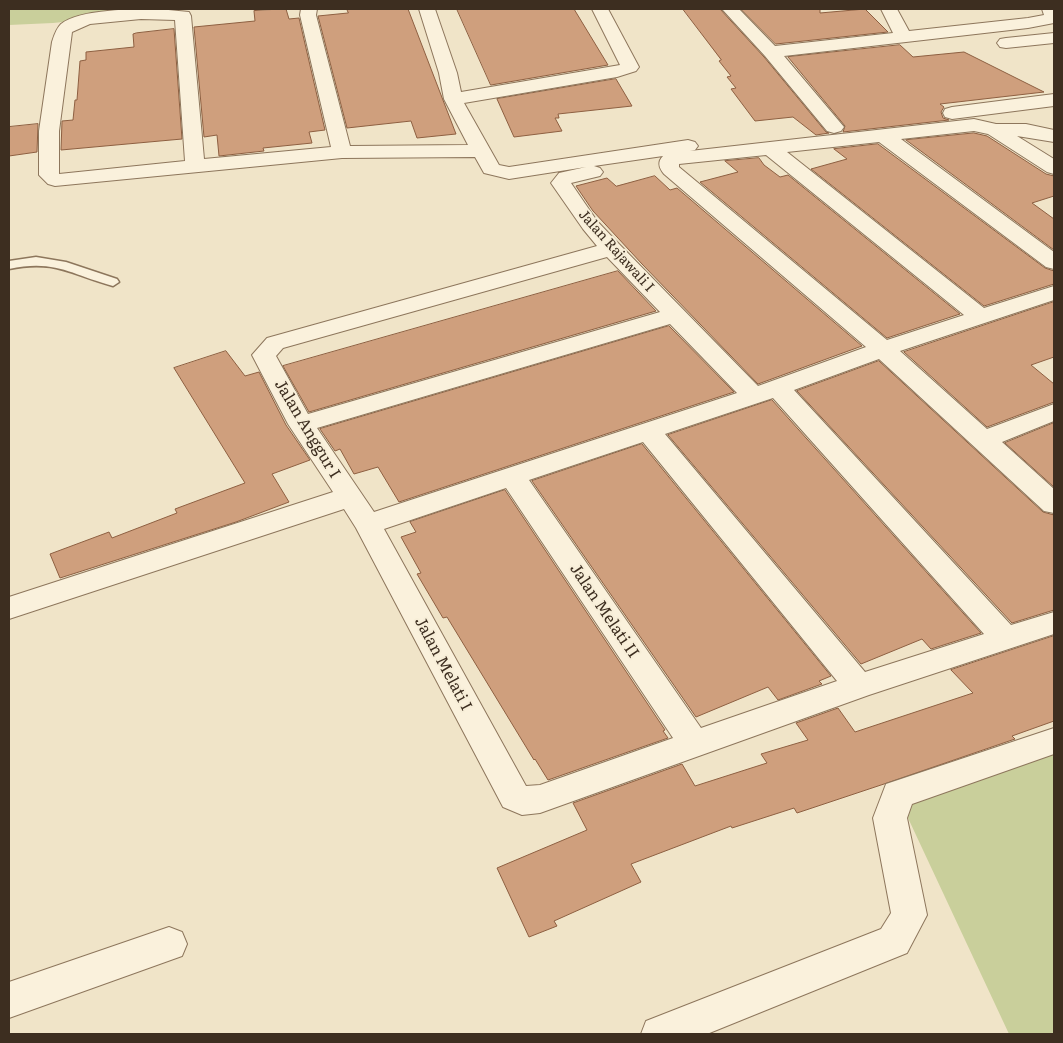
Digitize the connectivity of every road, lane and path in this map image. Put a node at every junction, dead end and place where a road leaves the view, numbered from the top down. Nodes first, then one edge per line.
1 (309, 9) edge
2 (427, 9) edge
3 (600, 9) edge
4 (730, 9) edge
5 (889, 9) edge
6 (1051, 17) edge
7 (904, 38) junction
8 (1054, 38) edge
9 (993, 45) dead end
10 (771, 52) junction
11 (453, 99) junction
12 (1054, 100) edge
13 (834, 127) junction
14 (995, 130) junction
15 (884, 136) junction
16 (1054, 136) edge
17 (771, 149) junction
18 (480, 151) junction
19 (342, 152) junction
20 (669, 160) junction
21 (195, 166) junction
22 (1054, 168) edge
23 (611, 249) junction
24 (1054, 262) edge
25 (9, 265) edge
26 (113, 282) dead end
27 (1054, 293) edge
28 (675, 316) junction
29 (981, 317) junction
30 (882, 349) junction
31 (766, 392) junction
32 (1054, 412) edge
33 (301, 424) junction
34 (648, 431) junction
35 (984, 440) junction
36 (513, 477) junction
37 (349, 497) junction
38 (1054, 504) edge
39 (368, 524) junction
40 (9, 608) edge
41 (1054, 622) edge
42 (1006, 639) junction
43 (859, 686) junction
44 (1054, 741) edge
45 (695, 744) junction
46 (169, 944) dead end
47 (9, 1000) edge
48 (660, 1034) edge

1 - 19 street
2 - 11 street
3 - 11 street
4 - 10 street
5 - 7 street
6 - 7 street
7 - 10 street
8 - 9 street
10 - 13 street
11 - 18 street
12 - 13 street
13 - 18 street
14 - 15 street
14 - 16 street
14 - 22 street
15 - 17 street
15 - 24 street
17 - 20 street
17 - 29 street
18 - 19 street
19 - 21 street
20 - 23 street, Jalan Rajawali I
20 - 30 street
21 - 21 street
23 - 28 street, Jalan Rajawali I
23 - 33 street, Jalan Anggur I
25 - 26 lane
27 - 29 street
28 - 31 street, Jalan Rajawali I
28 - 33 street
29 - 30 street
30 - 31 street
30 - 35 street
31 - 34 street
31 - 42 street, Jalan Rajawali I
32 - 35 street
33 - 37 street, Jalan Anggur I
34 - 36 street
34 - 43 street
35 - 38 street
36 - 39 street
36 - 45 street, Jalan Melati II
37 - 39 street, Jalan Anggur I
37 - 40 street
39 - 45 street, Jalan Melati I
41 - 42 street
42 - 43 street
43 - 45 street
44 - 48 street
46 - 47 street

